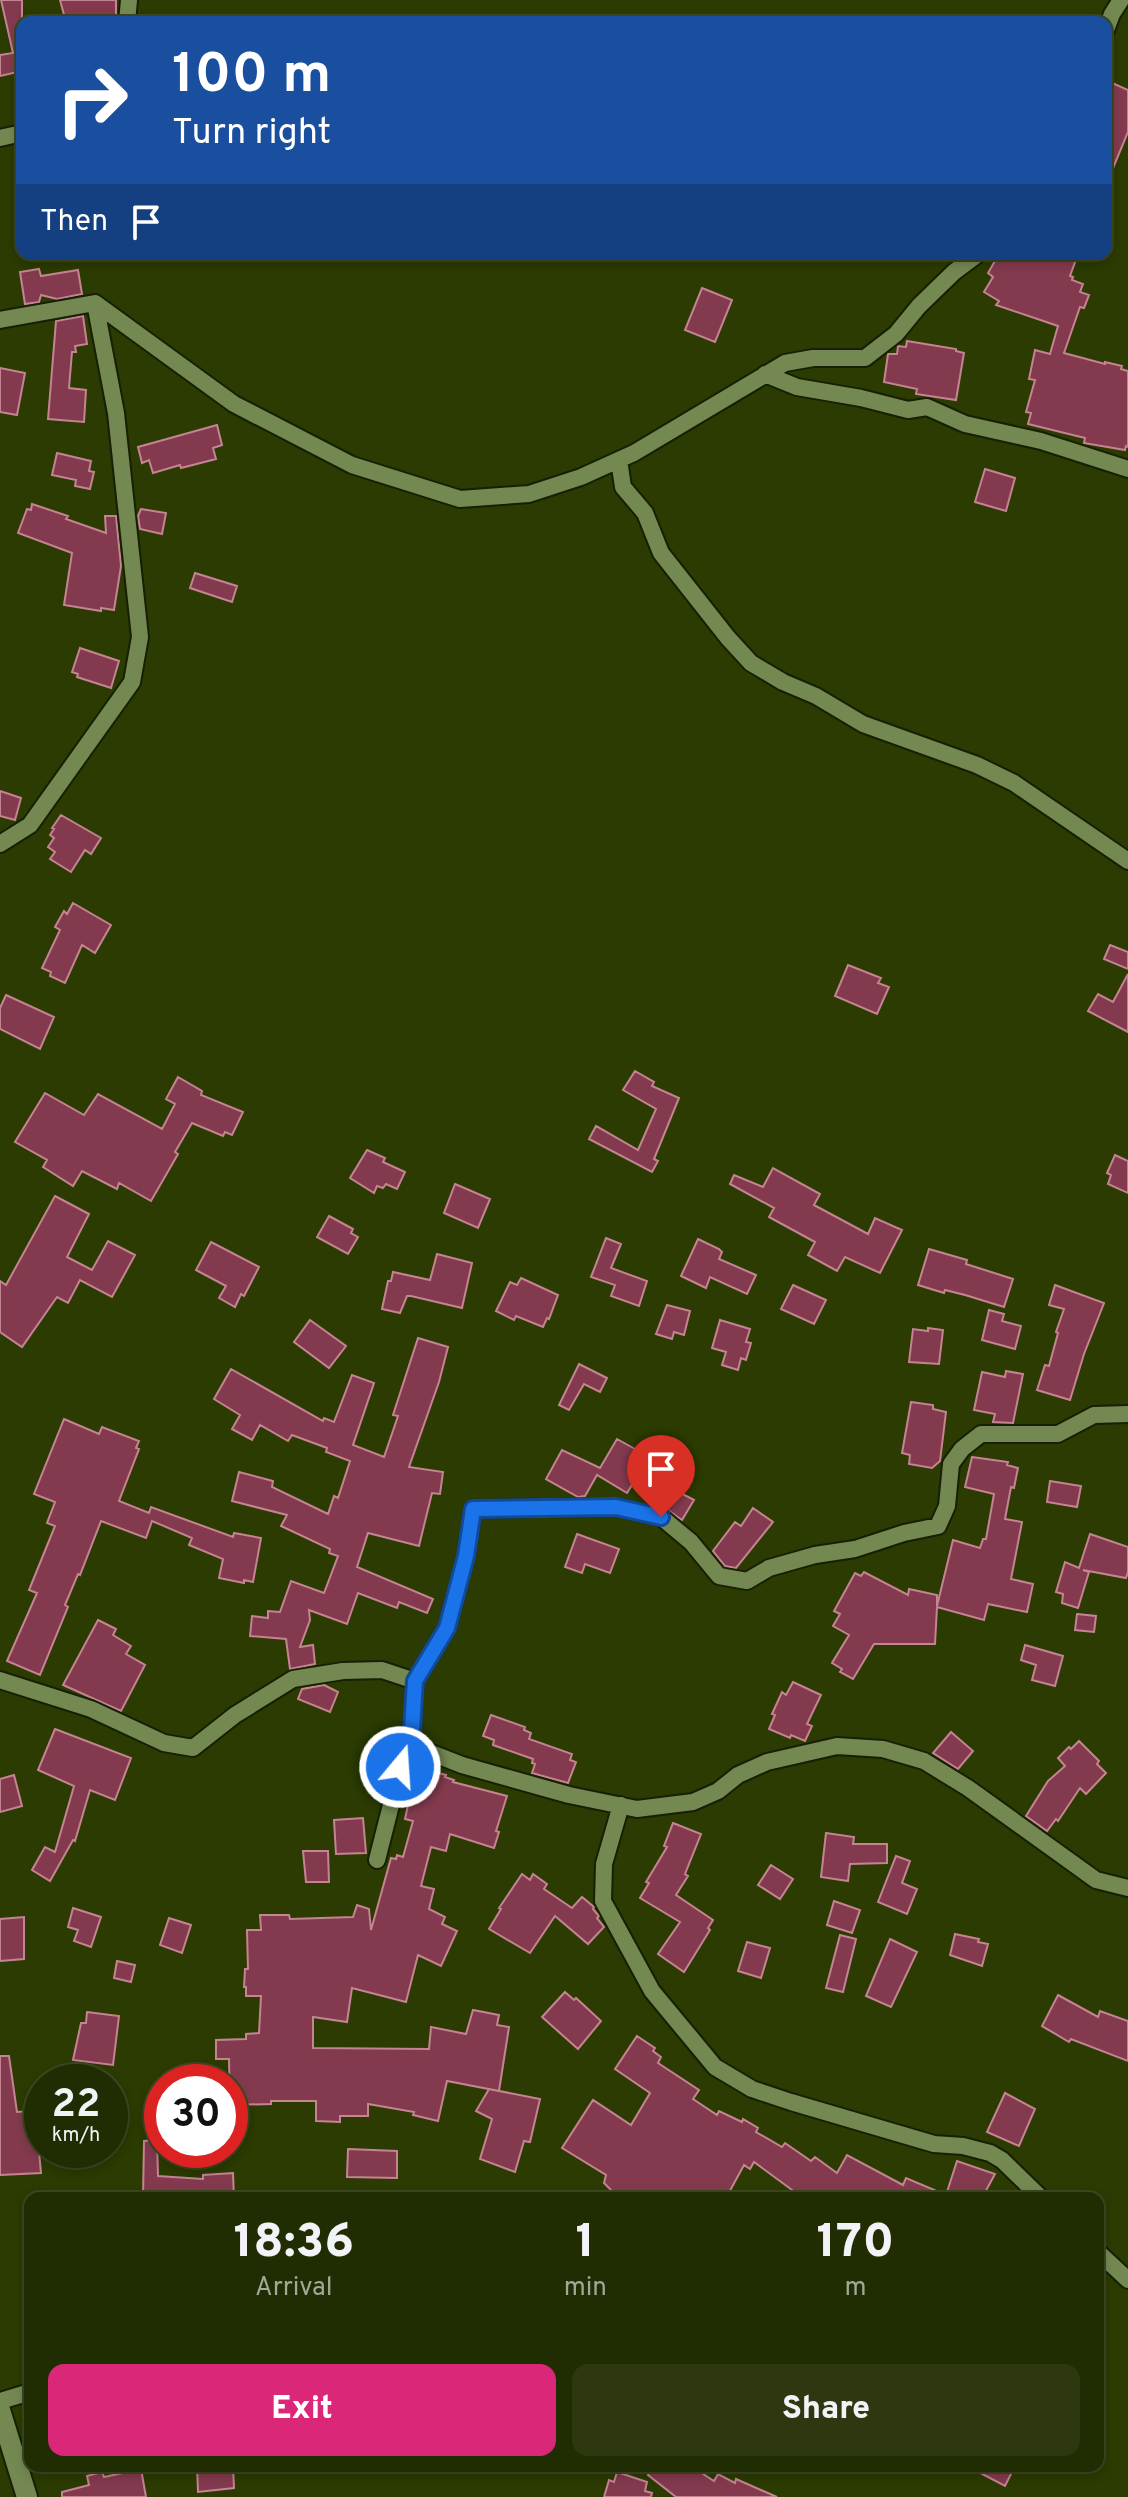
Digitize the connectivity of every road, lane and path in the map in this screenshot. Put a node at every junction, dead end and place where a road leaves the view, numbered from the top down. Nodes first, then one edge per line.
1 (970, 260) edge
2 (95, 303) junction
3 (0, 320) edge
4 (765, 374) junction
5 (619, 460) junction
6 (1128, 469) edge
7 (0, 844) edge
8 (1128, 861) edge
9 (1128, 1414) edge
10 (0, 1680) edge
11 (415, 1681) junction
12 (411, 1745) junction
13 (621, 1805) junction
14 (377, 1860) dead end
15 (1128, 1888) edge
16 (1035, 2192) edge
17 (1104, 2258) edge
18 (1128, 2280) edge
19 (24, 2394) edge
20 (0, 2401) edge
21 (0, 2410) edge
22 (27, 2497) edge

1 - 4 street
2 - 3 street
2 - 5 street
2 - 7 street
4 - 5 street
4 - 6 street
5 - 8 street
9 - 11 street
10 - 11 street
11 - 12 street
12 - 13 street
12 - 14 street
13 - 15 street
13 - 16 street
17 - 18 street
19 - 20 street
21 - 22 main road

